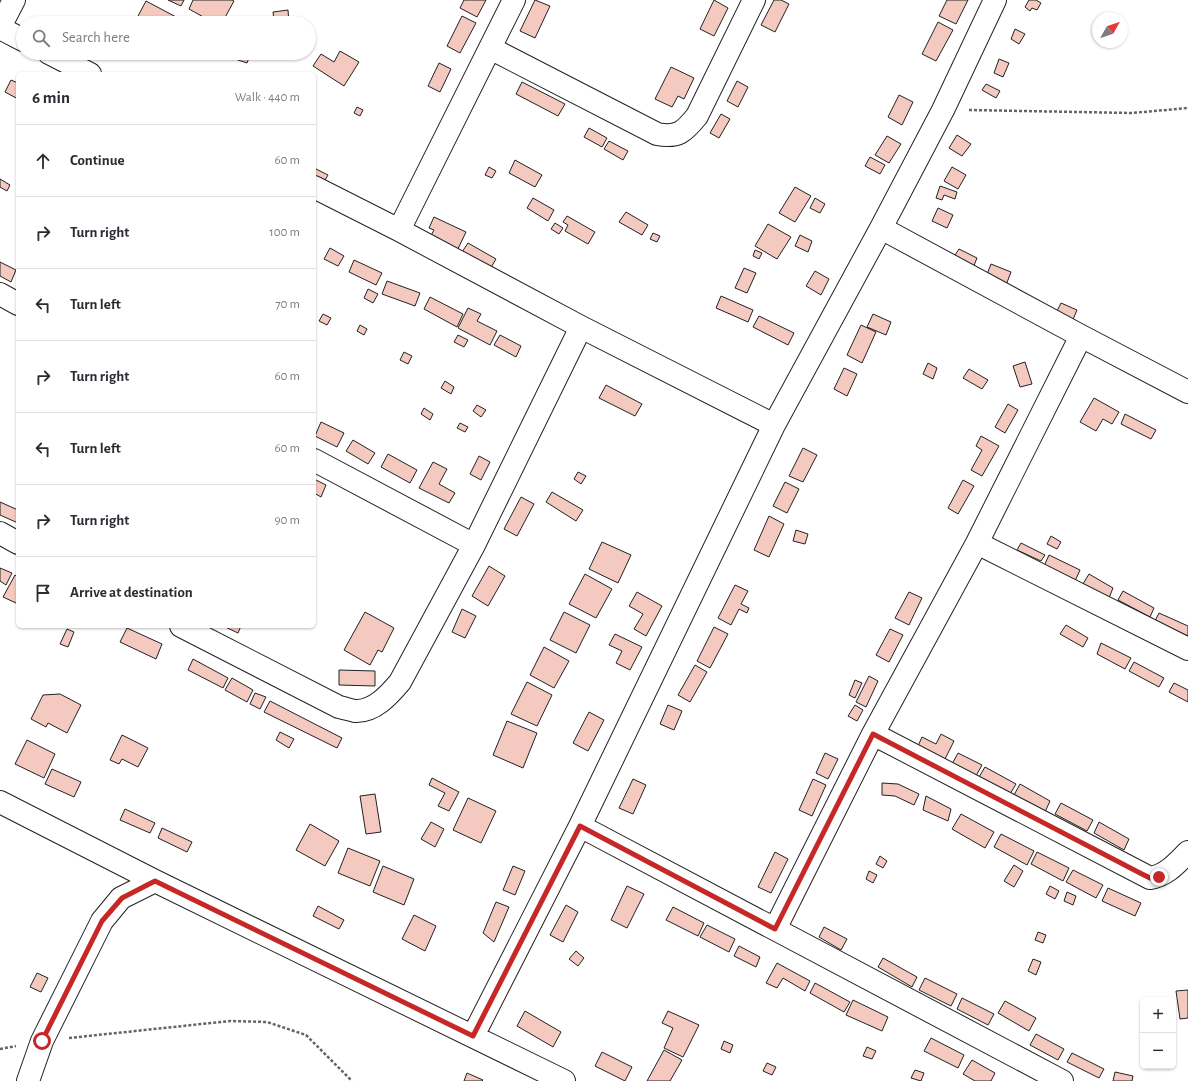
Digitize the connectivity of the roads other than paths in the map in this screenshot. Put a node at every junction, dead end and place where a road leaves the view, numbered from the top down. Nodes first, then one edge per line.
1 (14, 0) edge
2 (514, 0) edge
3 (754, 0) edge
4 (994, 0) edge
5 (0, 28) edge
6 (16, 36) edge
7 (490, 48) junction
8 (63, 60) edge
9 (86, 72) edge
10 (316, 188) edge
11 (881, 228) junction
12 (399, 230) junction
13 (0, 294) edge
14 (16, 303) edge
15 (581, 327) junction
16 (1081, 336) junction
17 (1188, 392) edge
18 (774, 425) junction
19 (316, 461) edge
20 (0, 533) edge
21 (16, 542) edge
22 (977, 543) junction
23 (474, 545) junction
24 (185, 628) edge
25 (1188, 649) edge
26 (873, 734) junction
27 (0, 802) edge
28 (580, 826) junction
29 (1188, 852) edge
30 (155, 881) junction
31 (775, 929) junction
32 (473, 1036) junction
33 (28, 1081) edge
34 (564, 1081) edge
35 (1062, 1081) edge

1 - 5 street
2 - 7 street
3 - 7 street
4 - 11 street
5 - 6 street
7 - 12 street
8 - 9 street
10 - 12 street
11 - 16 street
11 - 18 street
12 - 15 street
13 - 14 street
15 - 18 street
15 - 23 street
16 - 17 street
16 - 22 street
18 - 28 street
19 - 23 street
20 - 21 street
22 - 25 street
22 - 26 street
23 - 24 street
26 - 29 street
26 - 31 street
27 - 30 street
28 - 31 street
28 - 32 street
30 - 32 street
30 - 33 street
31 - 35 street
32 - 34 street

